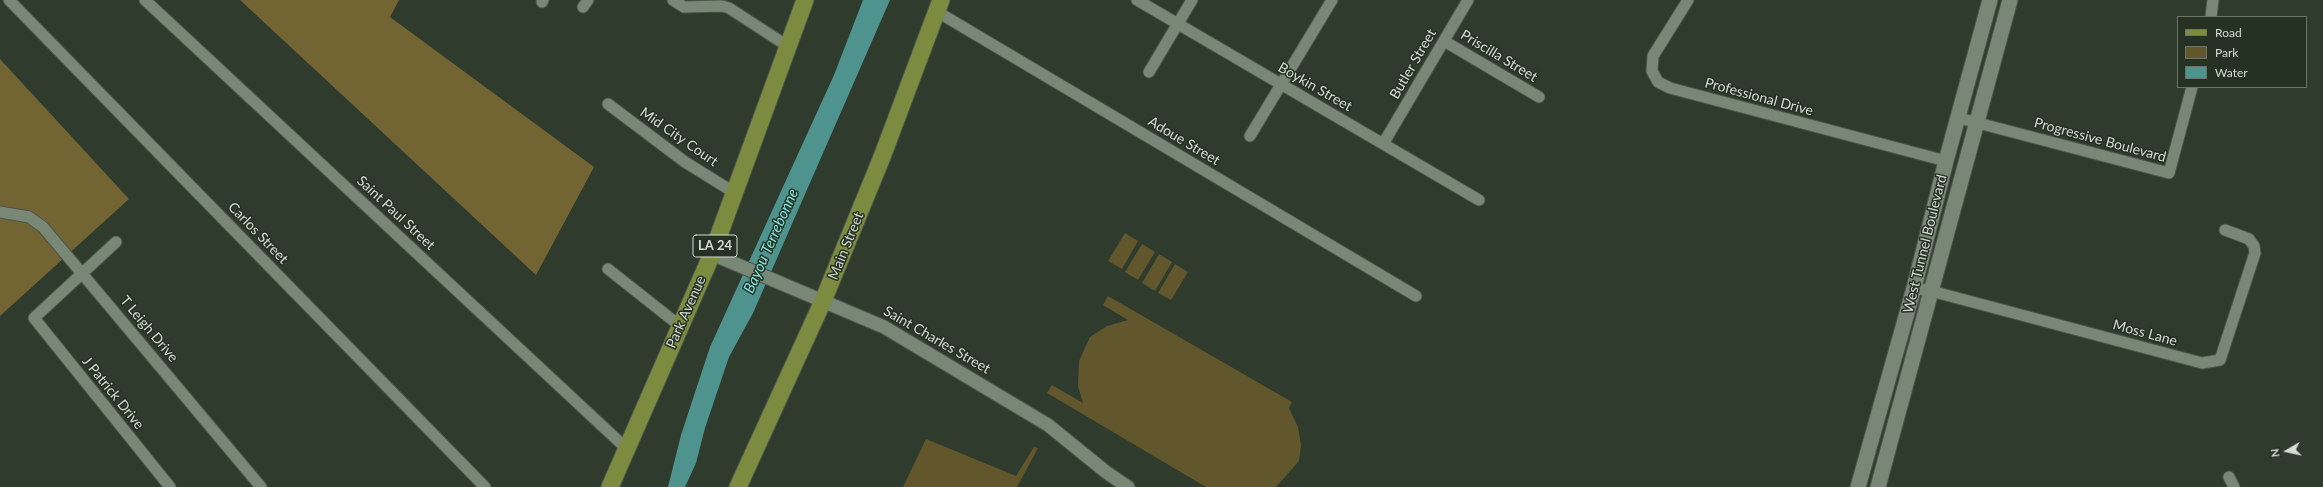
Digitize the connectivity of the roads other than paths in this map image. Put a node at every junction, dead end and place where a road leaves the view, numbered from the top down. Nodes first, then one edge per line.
1 (9, 0) edge
2 (145, 0) edge
3 (673, 0) edge
4 (805, 0) edge
5 (1137, 0) edge
6 (1192, 0) edge
7 (1332, 0) edge
8 (1468, 0) edge
9 (1688, 0) edge
10 (1990, 0) edge
11 (2010, 0) edge
12 (2213, 0) edge
13 (939, 6) edge
14 (2211, 16) edge
15 (1178, 24) junction
16 (1444, 41) junction
17 (788, 47) junction
18 (1149, 72) dead end
19 (1281, 84) junction
20 (2192, 88) edge
21 (1539, 97) dead end
22 (608, 104) dead end
23 (1959, 118) junction
24 (1976, 122) junction
25 (1250, 136) dead end
26 (1383, 144) junction
27 (1946, 161) junction
28 (735, 193) junction
29 (1479, 200) dead end
30 (0, 212) edge
31 (2225, 230) dead end
32 (116, 242) dead end
33 (712, 254) junction
34 (608, 269) dead end
35 (82, 273) junction
36 (1914, 288) junction
37 (1931, 291) junction
38 (1416, 296) dead end
39 (823, 301) junction
40 (680, 326) junction
41 (627, 449) junction
42 (170, 487) edge
43 (261, 487) edge
44 (484, 487) edge
45 (610, 487) edge
46 (738, 487) edge
47 (1128, 487) edge
48 (1858, 487) edge
49 (1878, 487) edge

1 - 44 street, Carlos Street
2 - 41 street, Saint Paul Street
3 - 17 street
4 - 17 main road, Park Avenue / LA 24
5 - 15 street, Boykin Street
6 - 15 street
7 - 19 street
8 - 16 street, Butler Street
9 - 27 street, Professional Drive
10 - 23 main road, West Tunnel Boulevard
11 - 24 main road, West Tunnel Boulevard
12 - 14 street
13 - 38 street, Adoue Street
13 - 39 main road, Main Street
15 - 18 street
15 - 19 street, Boykin Street
16 - 21 street, Priscilla Street
16 - 26 street, Butler Street
17 - 28 main road, Park Avenue / LA 24
19 - 25 street
19 - 26 street, Boykin Street
20 - 24 street, Progressive Boulevard
22 - 28 street, Mid City Court
23 - 24 street, Progressive Boulevard
23 - 27 main road, West Tunnel Boulevard
24 - 37 main road, West Tunnel Boulevard
26 - 29 street, Boykin Street
27 - 36 main road, West Tunnel Boulevard
28 - 33 main road, Park Avenue / LA 24
30 - 35 street, T Leigh Drive
31 - 37 street, Moss Lane
32 - 35 street
33 - 39 street, Saint Charles Street
33 - 40 main road, Park Avenue / LA 24
34 - 40 street
35 - 42 street, J Patrick Drive
35 - 43 street, T Leigh Drive
36 - 37 street, Moss Lane
36 - 48 main road, West Tunnel Boulevard
37 - 49 main road, West Tunnel Boulevard
39 - 46 main road, Main Street
39 - 47 street, Saint Charles Street
40 - 41 main road, Park Avenue / LA 24
41 - 45 main road, Park Avenue / LA 24

